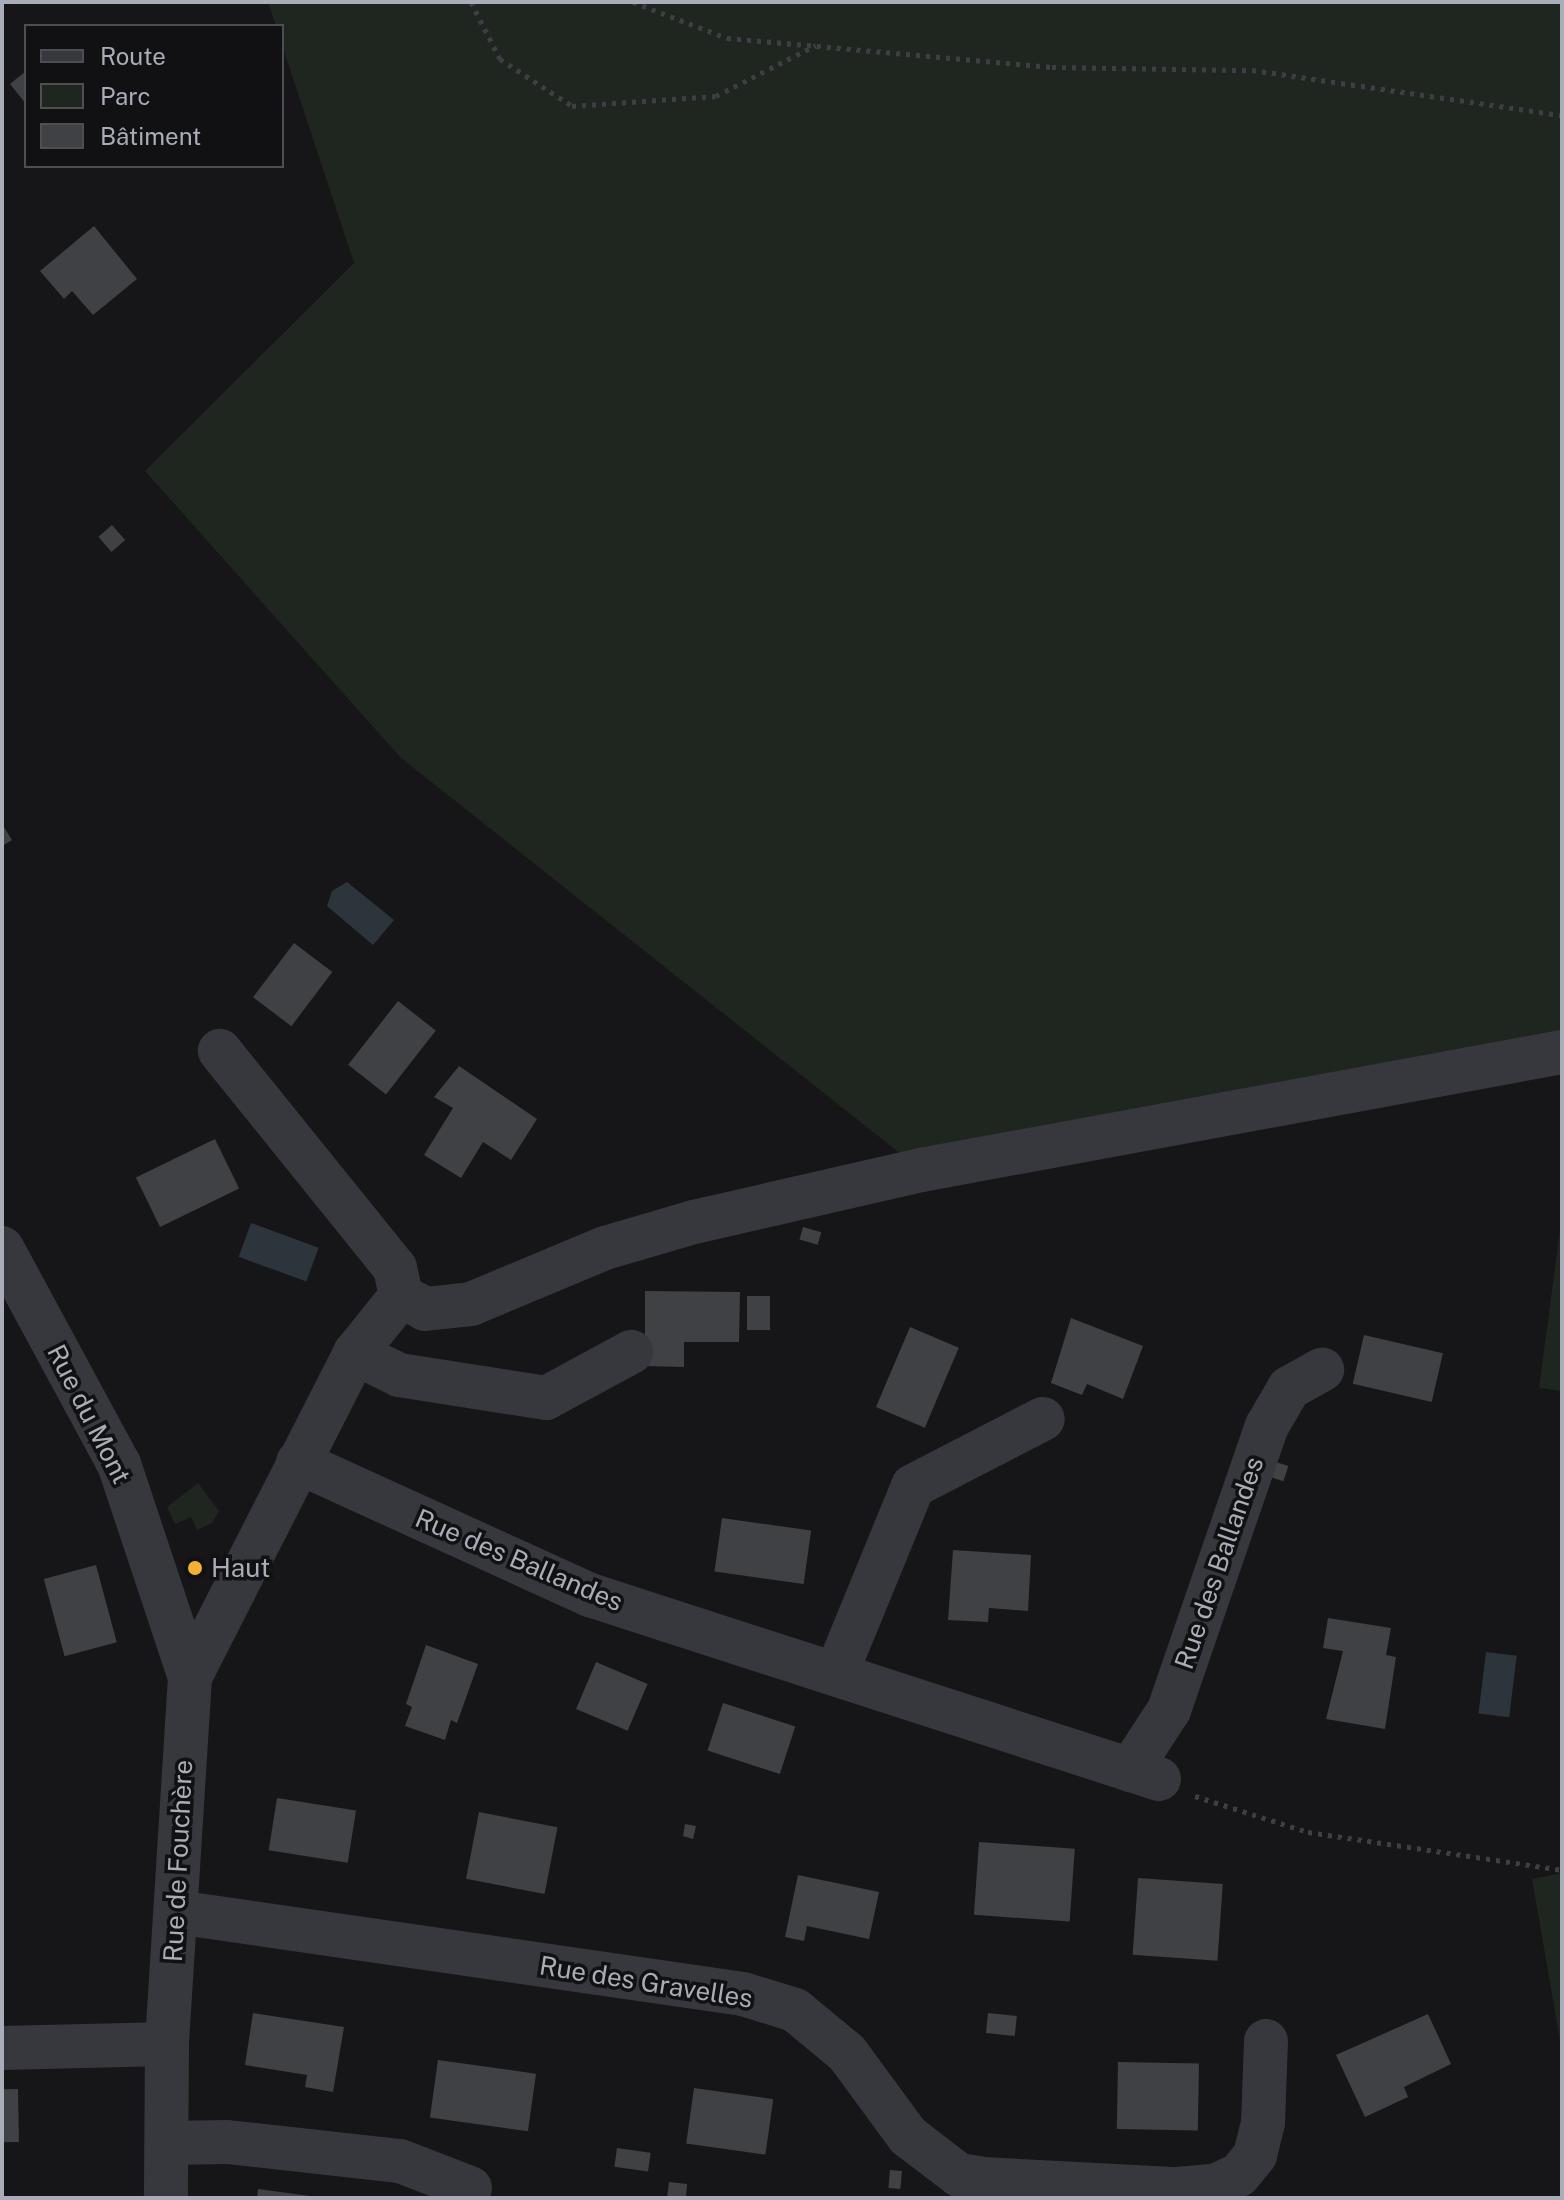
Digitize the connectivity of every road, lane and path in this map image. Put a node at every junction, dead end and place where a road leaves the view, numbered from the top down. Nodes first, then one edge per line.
1 (471, 2) edge
2 (633, 2) edge
3 (817, 44) junction
4 (1562, 115) edge
5 (220, 1051) dead end
6 (1562, 1052) edge
7 (2, 1248) edge
8 (401, 1296) junction
9 (631, 1352) dead end
10 (355, 1353) junction
11 (1322, 1370) dead end
12 (1043, 1419) dead end
13 (298, 1462) junction
14 (836, 1674) junction
15 (190, 1677) junction
16 (1144, 1774) junction
17 (1562, 1870) edge
18 (176, 1912) junction
19 (1266, 2041) dead end
20 (167, 2044) junction
21 (2, 2048) edge
22 (167, 2143) junction
23 (933, 2179) edge
24 (470, 2188) dead end
25 (166, 2198) edge

1 - 3 path
2 - 3 path
3 - 4 path
5 - 8 street
6 - 8 street
7 - 15 street, Rue du Mont
8 - 10 street
9 - 10 street
10 - 13 street
11 - 16 street, Rue des Ballandes
12 - 14 street
13 - 14 street, Rue des Ballandes
13 - 15 street
14 - 16 street, Rue des Ballandes
15 - 18 street, Rue de Fouchère
16 - 17 path
18 - 20 street, Rue de Fouchère
18 - 23 street, Rue des Gravelles
19 - 23 street, Rue des Gravelles
20 - 21 street
20 - 22 street, Rue de Fouchère
22 - 24 street
22 - 25 street, Rue de Fouchère

